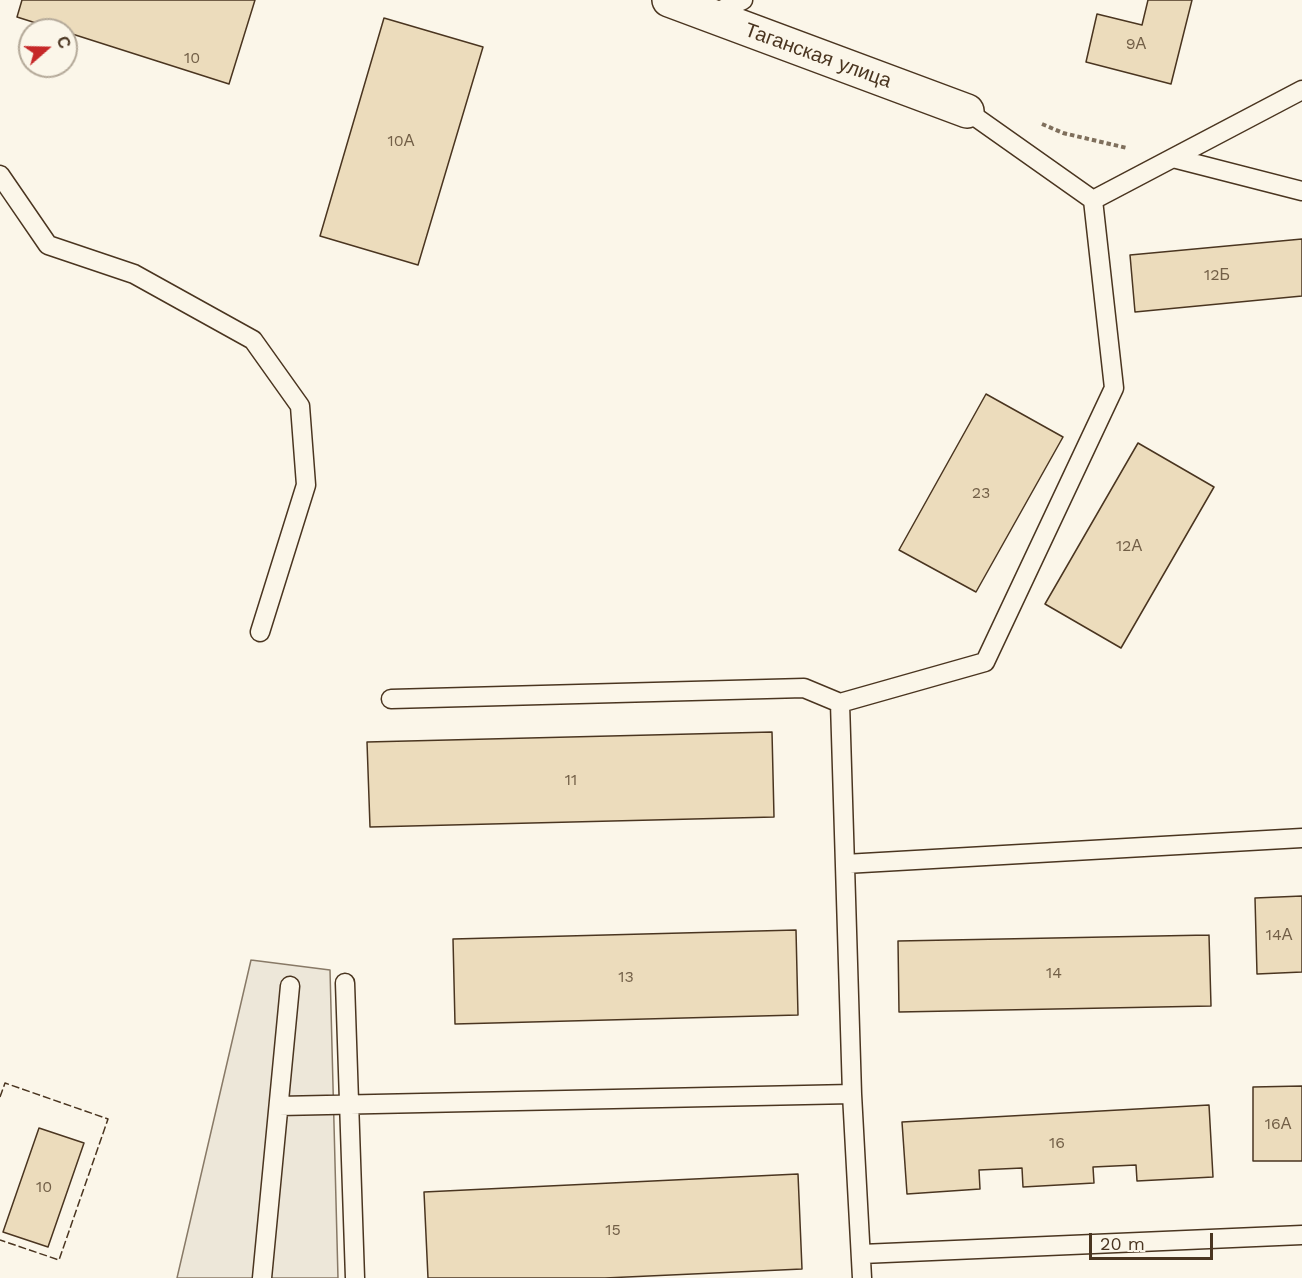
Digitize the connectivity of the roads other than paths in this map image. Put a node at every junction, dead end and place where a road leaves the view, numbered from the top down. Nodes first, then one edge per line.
1 (669, 0) edge
2 (743, 0) edge
3 (710, 15) junction
4 (1302, 90) edge
5 (967, 111) joint
6 (1173, 158) junction
7 (0, 175) edge
8 (1302, 191) edge
9 (1093, 200) junction
10 (261, 632) dead end
11 (391, 699) dead end
12 (840, 703) junction
13 (1302, 838) edge
14 (845, 864) junction
15 (345, 983) dead end
16 (290, 986) dead end
17 (852, 1094) junction
18 (349, 1104) junction
19 (279, 1106) junction
20 (1302, 1235) edge
21 (862, 1254) junction
22 (262, 1278) edge
23 (355, 1278) edge
24 (862, 1278) edge

1 - 3 street, Таганская улица
2 - 3 lane
3 - 5 street, Таганская улица
4 - 6 lane
5 - 9 lane
6 - 8 lane
6 - 9 lane
7 - 10 lane
9 - 12 lane
11 - 12 lane
12 - 14 lane
13 - 14 lane
14 - 17 lane
15 - 18 lane
16 - 19 lane
17 - 18 lane
17 - 21 lane
18 - 19 lane
18 - 23 lane
19 - 22 lane
20 - 21 lane
21 - 24 lane

